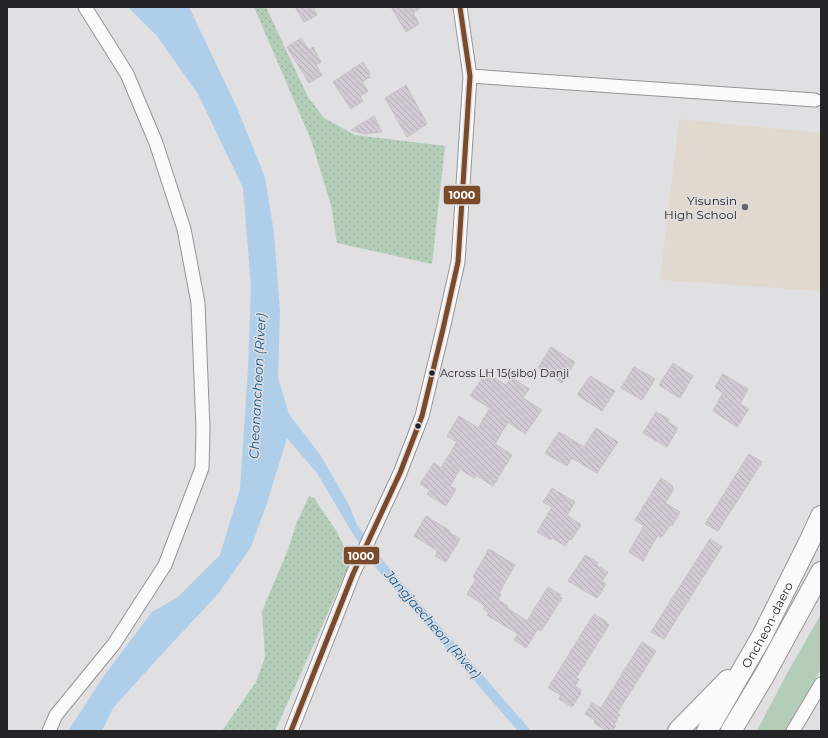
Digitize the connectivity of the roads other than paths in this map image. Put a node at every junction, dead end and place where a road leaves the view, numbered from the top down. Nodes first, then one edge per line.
1 (85, 7) edge
2 (460, 7) edge
3 (470, 76) junction
4 (815, 100) dead end
5 (821, 516) edge
6 (821, 572) edge
7 (749, 659) junction
8 (764, 676) junction
9 (821, 684) edge
10 (707, 730) edge
11 (49, 731) edge
12 (291, 731) edge
13 (678, 731) edge
14 (731, 731) edge
15 (745, 731) edge
16 (793, 731) edge

1 - 11 street
2 - 3 street
3 - 4 street
3 - 12 street
5 - 7 highway, Oncheon-daero
6 - 8 highway, Oncheon-daero
7 - 10 highway, Oncheon-daero
7 - 13 highway
8 - 14 highway, Oncheon-daero
8 - 15 highway
9 - 16 street

